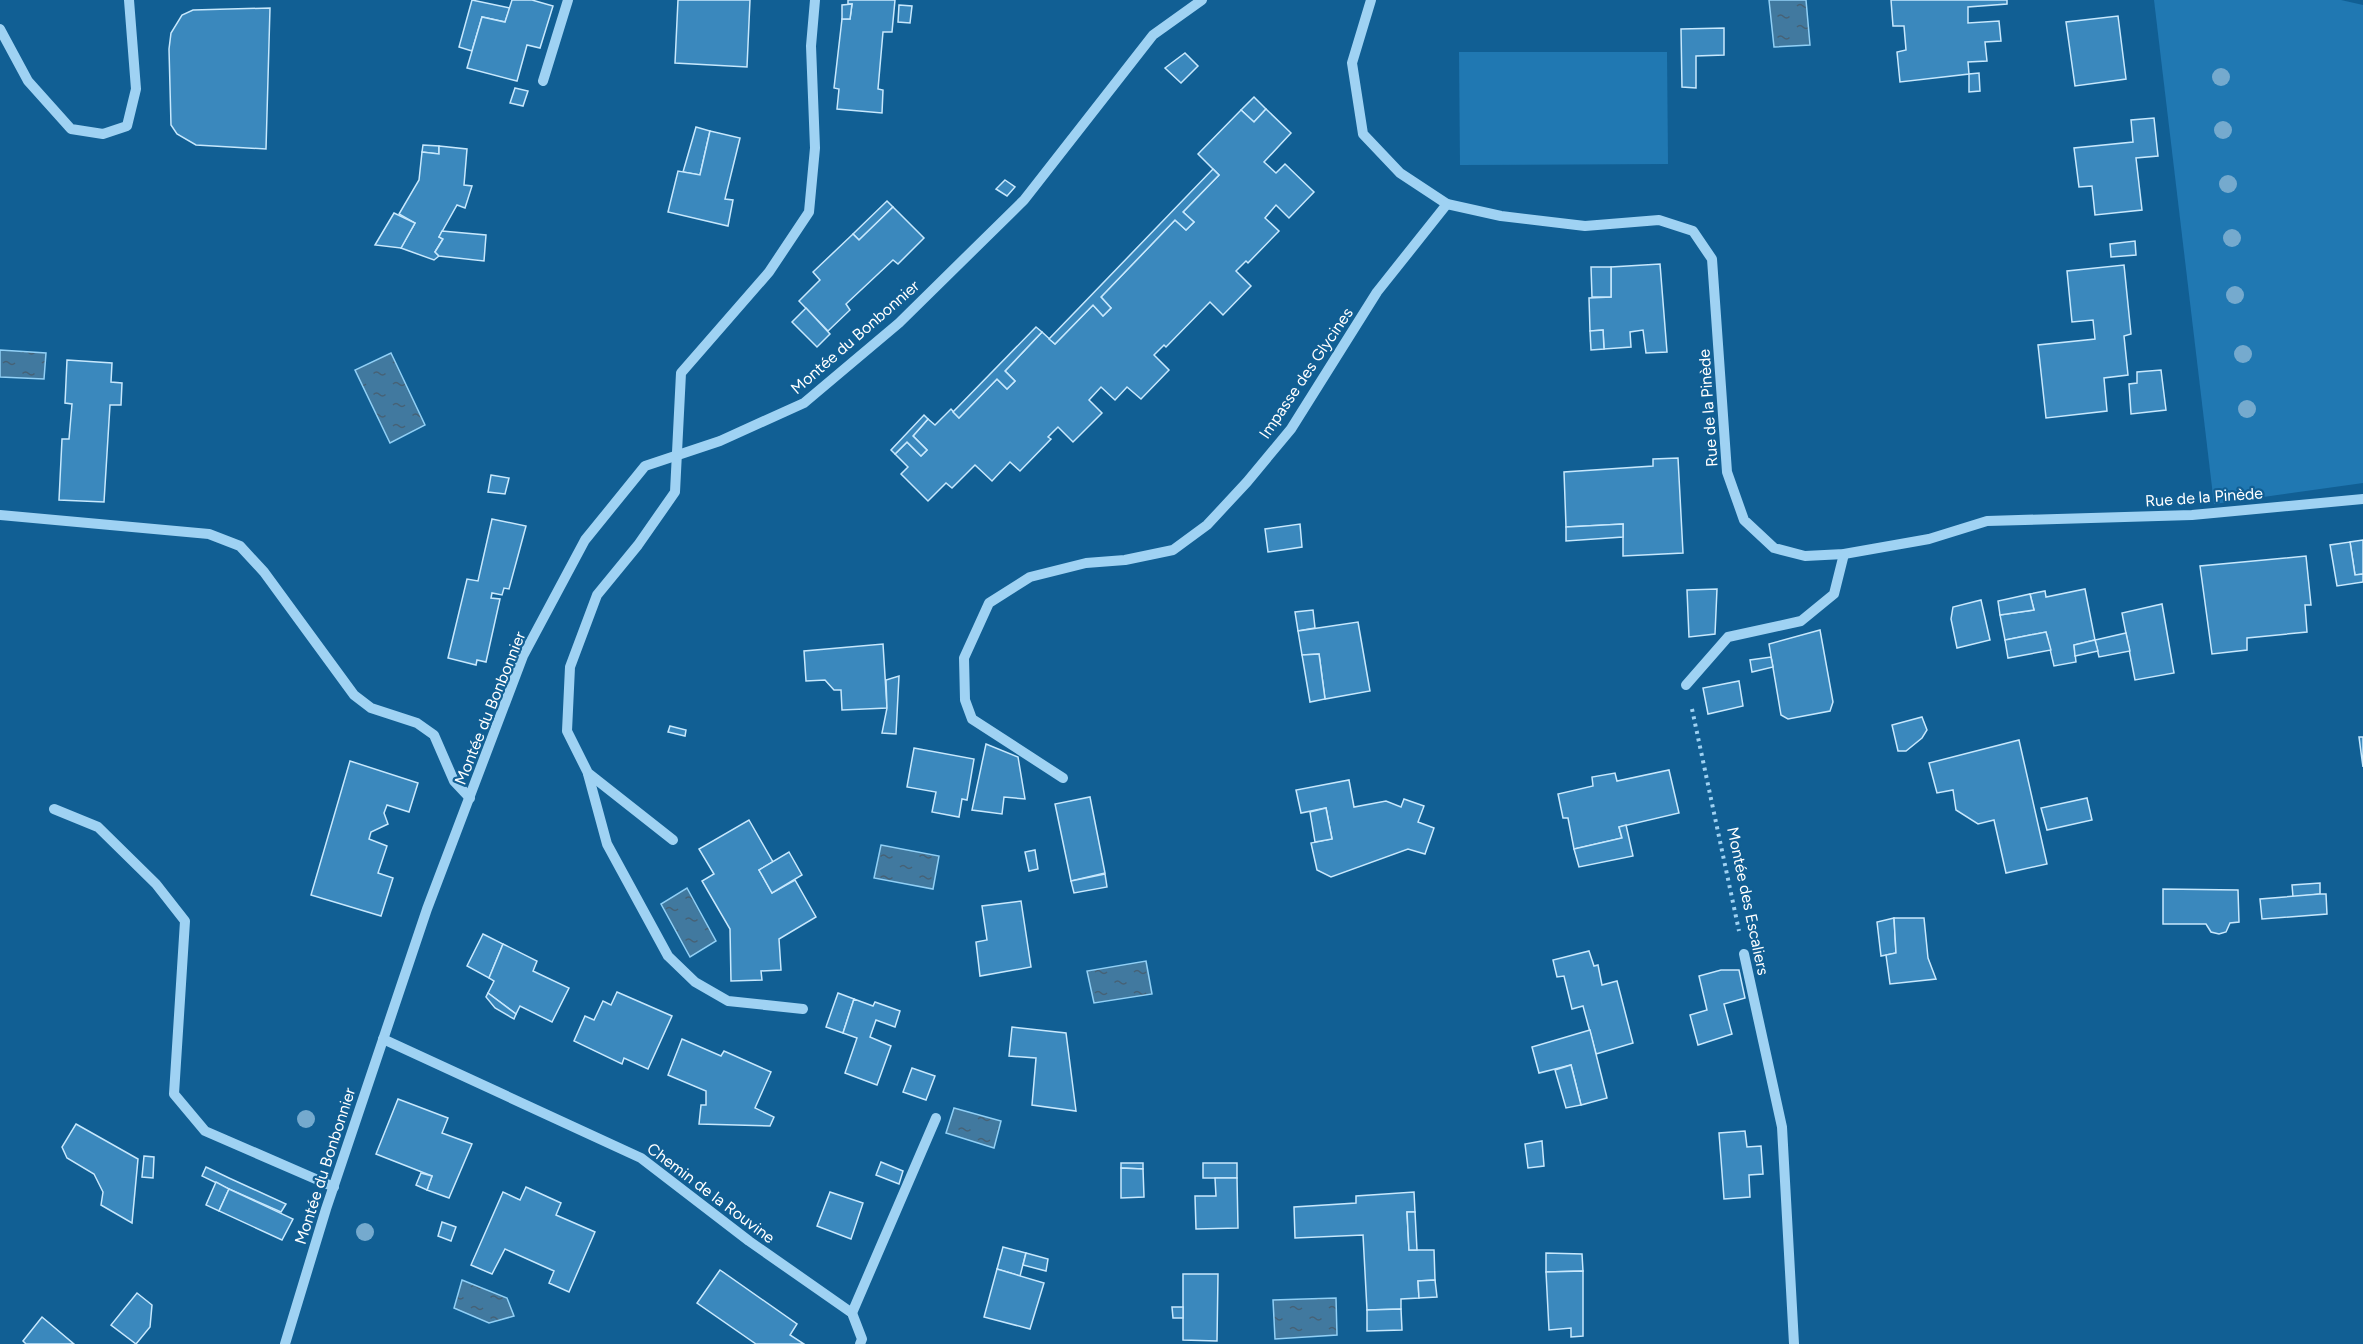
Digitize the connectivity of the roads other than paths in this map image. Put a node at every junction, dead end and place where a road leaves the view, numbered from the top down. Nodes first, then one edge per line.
1 (129, 0) edge
2 (568, 0) edge
3 (815, 0) edge
4 (1202, 0) edge
5 (1371, 0) edge
6 (0, 29) edge
7 (543, 81) dead end
8 (1447, 204) junction
9 (679, 455) junction
10 (2363, 499) edge
11 (0, 515) edge
12 (1844, 554) junction
13 (1686, 685) road end
14 (588, 773) junction
15 (1063, 778) dead end
16 (470, 798) junction
17 (54, 809) dead end
18 (673, 840) dead end
19 (1744, 954) road end
20 (803, 1010) dead end
21 (383, 1039) junction
22 (936, 1118) dead end
23 (334, 1187) junction
24 (852, 1313) junction
25 (285, 1344) edge
26 (860, 1344) edge
27 (1794, 1344) edge

1 - 6 street
2 - 7 street
3 - 9 street
4 - 9 street, Montée du Bonbonnier
5 - 8 street, Rue de la Pinède
8 - 12 street, Rue de la Pinède
8 - 15 street, Impasse des Glycines
9 - 14 street
9 - 16 street, Montée du Bonbonnier
10 - 12 street, Rue de la Pinède
11 - 16 street
12 - 13 street
14 - 18 street
14 - 20 street
16 - 21 street, Montée du Bonbonnier
17 - 23 street
19 - 27 street, Montée des Escaliers
21 - 23 street, Montée du Bonbonnier
21 - 24 street, Chemin de la Rouvine
22 - 24 street
23 - 25 street, Montée du Bonbonnier
24 - 26 street

